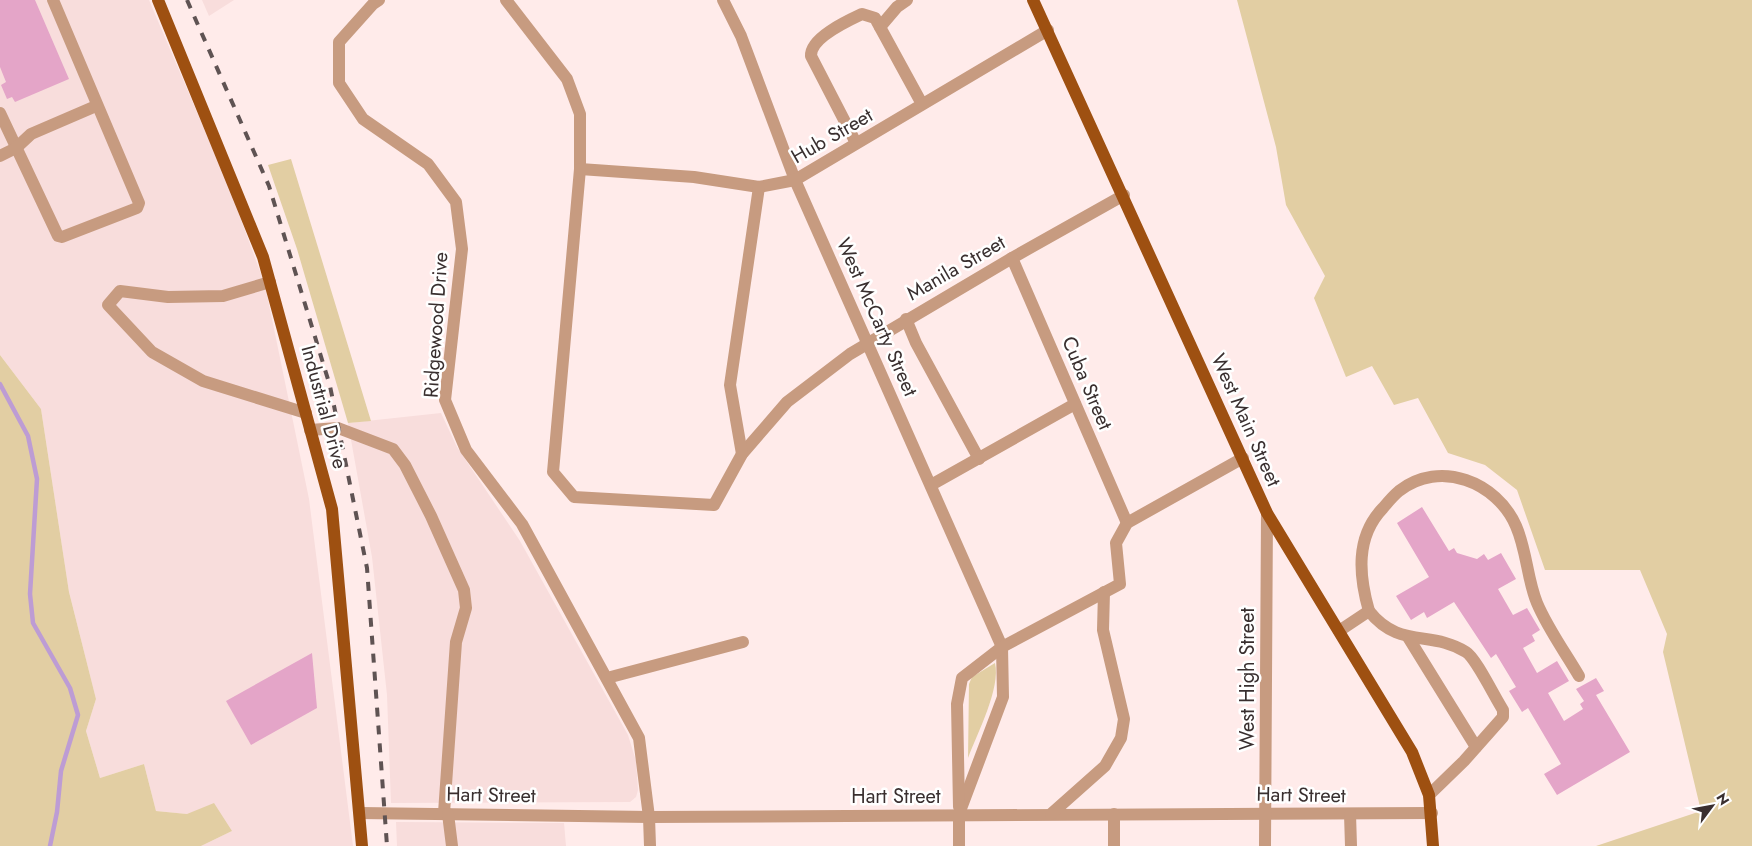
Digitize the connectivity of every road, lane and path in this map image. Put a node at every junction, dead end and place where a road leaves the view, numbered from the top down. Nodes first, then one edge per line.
1 (158, 0) edge
2 (379, 0) edge
3 (506, 0) edge
4 (723, 0) edge
5 (907, 0) edge
6 (1034, 0) edge
7 (54, 1) edge
8 (880, 27) junction
9 (1048, 30) junction
10 (922, 104) junction
11 (96, 106) junction
12 (0, 113) edge
13 (856, 144) junction
14 (16, 148) junction
15 (0, 156) edge
16 (580, 169) junction
17 (795, 180) junction
18 (759, 187) junction
19 (1124, 195) junction
20 (1012, 258) junction
21 (270, 282) junction
22 (906, 319) junction
23 (867, 342) junction
24 (1075, 404) junction
25 (306, 413) junction
26 (310, 430) junction
27 (742, 454) junction
28 (1243, 458) junction
29 (979, 459) junction
30 (931, 486) junction
31 (1267, 513) junction
32 (1127, 523) junction
33 (1104, 592) junction
34 (1369, 612) junction
35 (1338, 631) junction
36 (1408, 637) junction
37 (743, 642) dead end
38 (1002, 647) junction
39 (1578, 676) dead end
40 (607, 678) junction
41 (1476, 748) junction
42 (1429, 795) junction
43 (360, 813) junction
44 (1265, 813) junction
45 (1432, 813) junction
46 (446, 814) junction
47 (959, 814) junction
48 (1051, 814) junction
49 (1114, 814) junction
50 (1350, 814) junction
51 (649, 817) junction
52 (362, 846) edge
53 (452, 846) edge
54 (650, 846) edge
55 (959, 846) edge
56 (1114, 846) edge
57 (1265, 846) edge
58 (1351, 846) edge
59 (1433, 846) edge

1 - 21 main road, Industrial Drive
2 - 40 street, Ridgewood Drive
3 - 16 street
4 - 17 street, West McCarty Street
5 - 8 street
6 - 9 main road, West Main Street
7 - 11 street
8 - 10 street
8 - 13 street
9 - 10 street, Hub Street
9 - 19 main road, West Main Street
10 - 13 street, Hub Street
11 - 14 street
11 - 14 street
12 - 14 street
13 - 17 street, Hub Street
14 - 15 street
16 - 18 street, Hub Street
16 - 27 street, Manila Street
17 - 18 street, Hub Street
17 - 23 street, West McCarty Street
18 - 27 street
19 - 20 street, Manila Street
19 - 28 main road, West Main Street
20 - 22 street, Manila Street
20 - 24 street, Cuba Street
21 - 25 main road, Industrial Drive
21 - 25 street
22 - 23 street, Manila Street
22 - 29 street
23 - 27 street, Manila Street
23 - 30 street, West McCarty Street
24 - 29 street
24 - 32 street, Cuba Street
25 - 26 main road, Industrial Drive
26 - 43 main road, Industrial Drive
26 - 46 street
28 - 31 main road, West Main Street
28 - 32 street
29 - 30 street
30 - 38 street, West McCarty Street
31 - 35 main road, West Main Street
31 - 44 street, West High Street
32 - 33 street
33 - 38 street
33 - 48 street
34 - 35 street
34 - 36 street
34 - 39 street
35 - 42 main road, West Main Street
36 - 41 street
36 - 41 street
37 - 40 street
38 - 47 street, West McCarty Street
38 - 47 street, West McCarty Street
40 - 51 street, Ridgewood Drive
41 - 42 street
42 - 45 main road, West Main Street
43 - 46 street, Hart Street
43 - 52 main road, Industrial Drive
44 - 49 street, Hart Street
44 - 50 street, Hart Street
44 - 57 street, West High Street
45 - 50 street, Hart Street
45 - 59 main road, West Main Street
46 - 51 street, Hart Street
46 - 53 street
47 - 48 street, Hart Street
47 - 51 street, Hart Street
47 - 55 street, West McCarty Street
48 - 49 street, Hart Street
49 - 56 street
50 - 58 street
51 - 54 street, Ridgewood Drive

